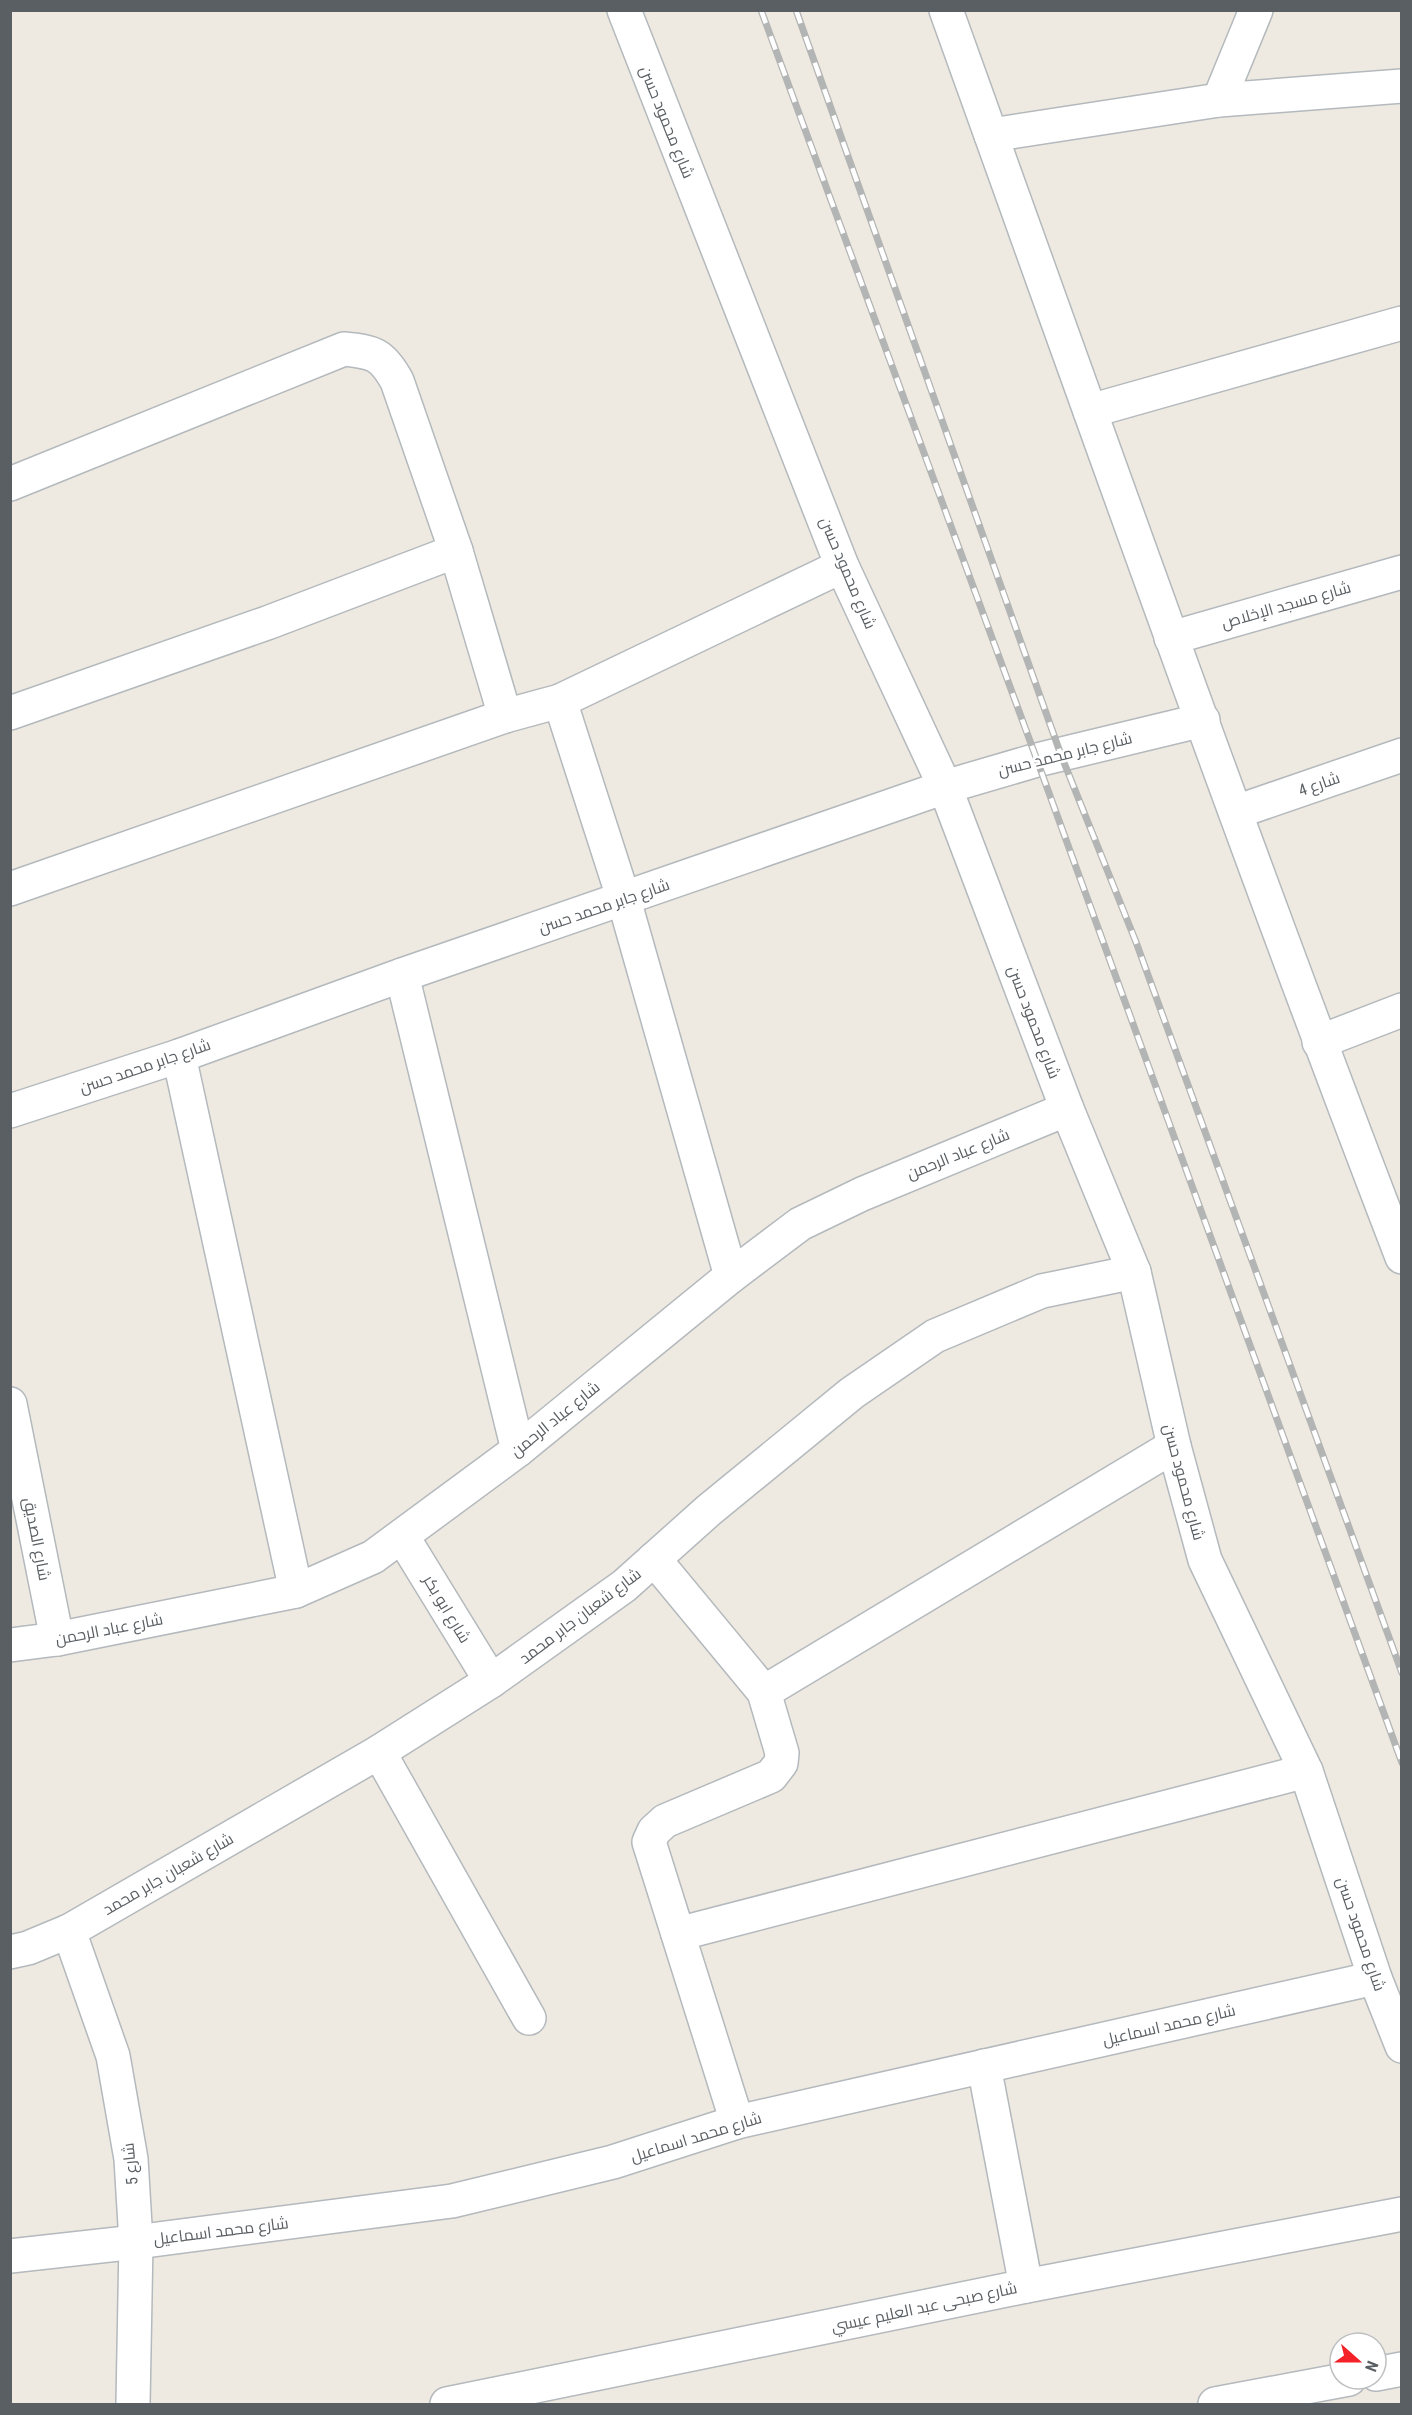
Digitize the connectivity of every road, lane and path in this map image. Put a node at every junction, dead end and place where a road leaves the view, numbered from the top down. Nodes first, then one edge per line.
1 (624, 10) edge
2 (946, 10) edge
3 (1256, 10) edge
4 (1401, 86) edge
5 (1219, 100) junction
6 (991, 135) junction
7 (1401, 323) edge
8 (1090, 411) junction
9 (10, 484) edge
10 (456, 551) junction
11 (842, 566) junction
12 (1401, 572) edge
13 (1171, 638) junction
14 (560, 701) junction
15 (10, 713) edge
16 (505, 716) junction
17 (1203, 720) junction
18 (1401, 755) edge
19 (945, 787) junction
20 (1236, 812) junction
21 (10, 889) edge
22 (624, 900) junction
23 (402, 975) junction
24 (1401, 1010) edge
25 (1319, 1042) junction
26 (178, 1056) junction
27 (1067, 1109) junction
28 (10, 1111) edge
29 (1401, 1257) edge
30 (1134, 1272) junction
31 (731, 1276) junction
32 (10, 1404) edge
33 (1174, 1446) junction
34 (518, 1450) junction
35 (402, 1536) junction
36 (654, 1559) junction
37 (297, 1591) junction
38 (57, 1639) junction
39 (10, 1645) edge
40 (491, 1682) junction
41 (764, 1692) junction
42 (379, 1752) junction
43 (1306, 1771) junction
44 (69, 1931) junction
45 (678, 1934) junction
46 (10, 1952) edge
47 (1375, 1978) junction
48 (529, 2018) dead end
49 (1401, 2046) edge
50 (984, 2066) junction
51 (737, 2122) junction
52 (1401, 2214) edge
53 (136, 2242) junction
54 (10, 2256) edge
55 (1026, 2286) junction
56 (1328, 2383) edge
57 (133, 2404) edge
58 (447, 2404) edge
59 (1215, 2404) edge

1 - 11 street, شارع محمود حسن
2 - 6 street
3 - 5 street
4 - 5 street
5 - 6 street
6 - 8 street
7 - 8 street
8 - 13 street
9 - 10 street
10 - 15 street
10 - 16 street
11 - 14 street
11 - 19 street, شارع محمود حسن
12 - 13 street, شارع مسجد الإخلاص
13 - 17 street
14 - 16 street
14 - 22 street
16 - 21 street
17 - 19 street, شارع جابر محمد حسن
17 - 20 street
18 - 20 street, شارع 4
19 - 22 street, شارع جابر محمد حسن
19 - 27 street, شارع محمود حسن
20 - 25 street
22 - 23 street, شارع جابر محمد حسن
22 - 31 street
23 - 26 street, شارع جابر محمد حسن
23 - 34 street
24 - 25 street
25 - 29 street
26 - 28 street, شارع جابر محمد حسن
26 - 37 street
27 - 30 street, شارع محمود حسن
27 - 31 street, شارع عباد الرحمن
30 - 33 street, شارع محمود حسن
30 - 36 street, شارع شعبان جابر محمد
31 - 34 street, شارع عباد الرحمن
32 - 38 street, شارع الصديق
33 - 41 street
33 - 43 street, شارع محمود حسن
34 - 35 street, شارع عباد الرحمن
35 - 37 street, شارع عباد الرحمن
35 - 40 street, شارع ابو بكر
36 - 40 street, شارع شعبان جابر محمد
36 - 41 street
37 - 38 street, شارع عباد الرحمن
38 - 39 street, شارع عباد الرحمن
40 - 42 street, شارع شعبان جابر محمد
41 - 45 street
42 - 44 street, شارع شعبان جابر محمد
42 - 48 street
43 - 45 street
43 - 47 street, شارع محمود حسن
44 - 46 street, شارع شعبان جابر محمد
44 - 53 street, شارع 5
45 - 51 street
47 - 49 street, شارع محمود حسن
47 - 50 street, شارع محمد اسماعيل
50 - 51 street, شارع محمد اسماعيل
50 - 55 street
51 - 53 street, شارع محمد اسماعيل
52 - 55 street, شارع صبحى عبد العليم عيسي
53 - 54 street, شارع محمد اسماعيل
53 - 57 street, شارع 5
55 - 58 street, شارع صبحى عبد العليم عيسي
56 - 59 street

